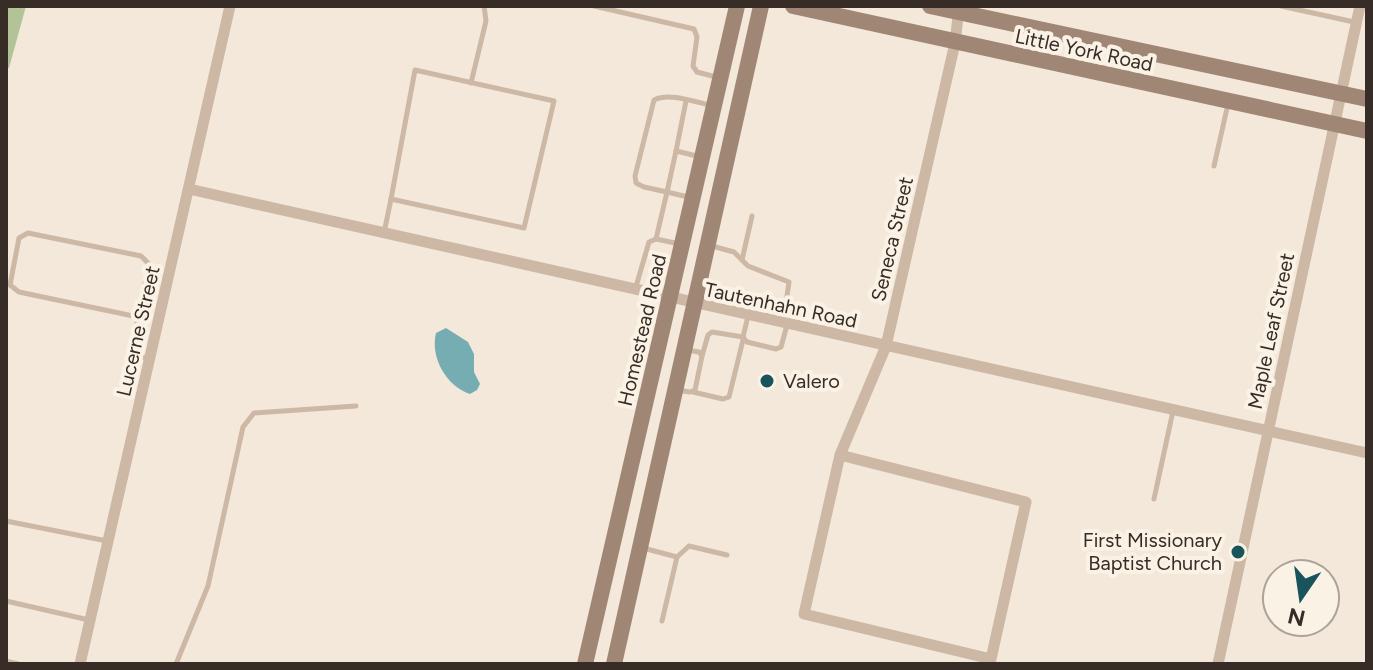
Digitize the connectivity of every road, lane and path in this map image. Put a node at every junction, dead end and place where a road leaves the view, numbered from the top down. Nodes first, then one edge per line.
1 (230, 6) edge
2 (484, 6) edge
3 (594, 6) edge
4 (737, 6) edge
5 (761, 6) edge
6 (793, 6) edge
7 (930, 6) edge
8 (1281, 6) edge
9 (1360, 6) edge
10 (614, 8) edge
11 (959, 9) edge
12 (1356, 23) junction
13 (955, 43) junction
14 (720, 78) junction
15 (471, 83) junction
16 (1342, 93) junction
17 (1367, 99) edge
18 (686, 100) junction
19 (1229, 102) junction
20 (714, 106) junction
21 (1334, 124) junction
22 (1367, 131) edge
23 (676, 151) junction
24 (702, 157) junction
25 (1214, 166) dead end
26 (189, 189) junction
27 (667, 192) junction
28 (693, 198) junction
29 (391, 199) junction
30 (752, 216) dead end
31 (384, 234) junction
32 (656, 239) junction
33 (682, 245) junction
34 (708, 245) junction
35 (742, 261) junction
36 (635, 291) junction
37 (670, 299) junction
38 (695, 304) junction
39 (748, 316) junction
40 (138, 317) junction
41 (785, 324) junction
42 (743, 339) junction
43 (886, 346) junction
44 (685, 349) junction
45 (702, 356) junction
46 (150, 359) junction
47 (684, 391) junction
48 (356, 406) dead end
49 (1173, 410) junction
50 (1268, 431) junction
51 (1367, 453) edge
52 (840, 455) junction
53 (1154, 499) dead end
54 (6, 521) edge
55 (108, 541) junction
56 (615, 541) junction
57 (642, 548) junction
58 (727, 555) dead end
59 (677, 557) junction
60 (6, 601) edge
61 (90, 620) junction
62 (662, 621) dead end
63 (6, 661) edge
64 (18, 664) edge
65 (80, 664) edge
66 (176, 664) edge
67 (585, 664) edge
68 (614, 664) edge
69 (1218, 664) edge

1 - 26 street, Lucerne Street
2 - 15 lane
3 - 10 lane
4 - 14 main road, Homestead Road
5 - 34 main road
6 - 13 main road, Little York Road
7 - 11 main road, Little York Road
8 - 12 lane
9 - 12 street, Maple Leaf Street
10 - 14 lane
11 - 13 street, Seneca Street
11 - 16 main road, Little York Road
12 - 16 street, Maple Leaf Street
13 - 19 main road, Little York Road
13 - 43 street, Seneca Street
14 - 20 main road, Homestead Road
15 - 29 lane
15 - 29 lane
16 - 17 main road, Little York Road
16 - 21 street, Maple Leaf Street
18 - 20 lane
18 - 23 lane
18 - 27 lane
19 - 21 main road, Little York Road
19 - 25 lane
20 - 24 main road, Homestead Road
21 - 22 main road, Little York Road
21 - 50 street, Maple Leaf Street
23 - 24 lane
23 - 27 lane
24 - 28 main road, Homestead Road
26 - 31 street, Tautenhahn Road
26 - 46 street, Lucerne Street
27 - 28 lane
27 - 32 lane
28 - 33 main road, Homestead Road
29 - 31 lane
30 - 35 lane
31 - 36 street, Tautenhahn Road
32 - 33 lane
32 - 36 lane
33 - 37 main road, Homestead Road
34 - 35 lane
34 - 38 main road
35 - 41 lane
36 - 37 street, Tautenhahn Road
37 - 38 street, Tautenhahn Road
37 - 56 main road, Homestead Road
38 - 39 street, Tautenhahn Road
38 - 44 main road
39 - 41 street, Tautenhahn Road
39 - 42 lane
40 - 40 lane
40 - 46 lane
41 - 42 lane
41 - 43 street, Tautenhahn Road
42 - 45 lane
42 - 47 lane
43 - 49 street, Tautenhahn Road
43 - 52 street, Seneca Street
44 - 45 lane
44 - 47 main road
45 - 47 lane
46 - 55 street, Lucerne Street
47 - 57 main road
48 - 66 lane
49 - 50 street, Tautenhahn Road
49 - 53 lane
50 - 51 street, Tautenhahn Road
50 - 69 street, Maple Leaf Street
52 - 52 street, Seneca Street
54 - 55 lane
55 - 61 street, Lucerne Street
56 - 57 main road
56 - 67 main road, Homestead Road
57 - 59 lane
57 - 68 main road
58 - 59 lane
59 - 62 lane
60 - 61 lane
61 - 65 street, Lucerne Street
63 - 64 lane

